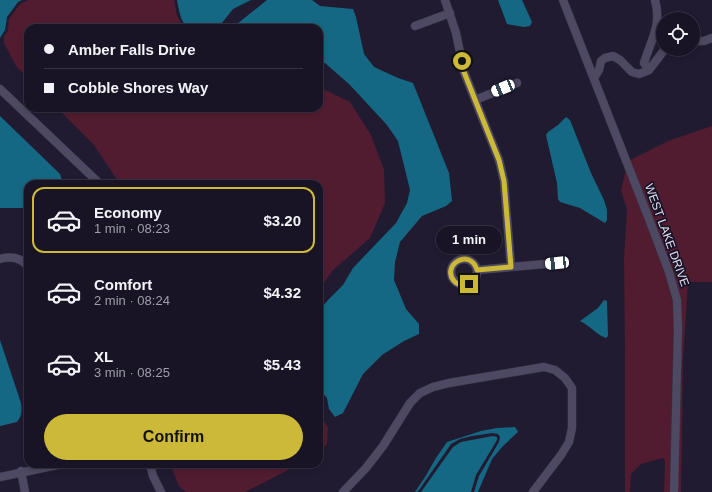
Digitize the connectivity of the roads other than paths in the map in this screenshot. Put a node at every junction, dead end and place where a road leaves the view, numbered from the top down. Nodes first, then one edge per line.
1 (445, 0) edge
2 (563, 0) edge
3 (655, 0) edge
4 (450, 13) junction
5 (415, 26) dead end
6 (712, 38) edge
7 (700, 41) edge
8 (660, 56) edge
9 (649, 70) junction
10 (594, 78) junction
11 (517, 83) dead end
12 (0, 89) edge
13 (475, 100) junction
14 (24, 112) edge
15 (24, 112) edge
16 (96, 180) edge
17 (0, 259) edge
18 (24, 263) edge
19 (557, 263) dead end
20 (511, 267) junction
21 (477, 270) dead end
22 (42, 468) edge
23 (151, 468) edge
24 (21, 472) junction
25 (0, 477) edge
26 (25, 492) edge
27 (161, 492) edge
28 (342, 492) edge
29 (533, 492) edge
30 (674, 492) edge

1 - 4 street
2 - 10 street, WEST LAKE DRIVE
3 - 9 street
4 - 5 street
4 - 13 street
6 - 7 street
8 - 9 street
9 - 10 street
10 - 30 street, WEST LAKE DRIVE
11 - 13 street
12 - 14 street
13 - 20 street
15 - 16 street
17 - 18 street
19 - 20 street
20 - 21 street
22 - 24 street
23 - 27 street
24 - 25 street
24 - 26 street
28 - 29 street

